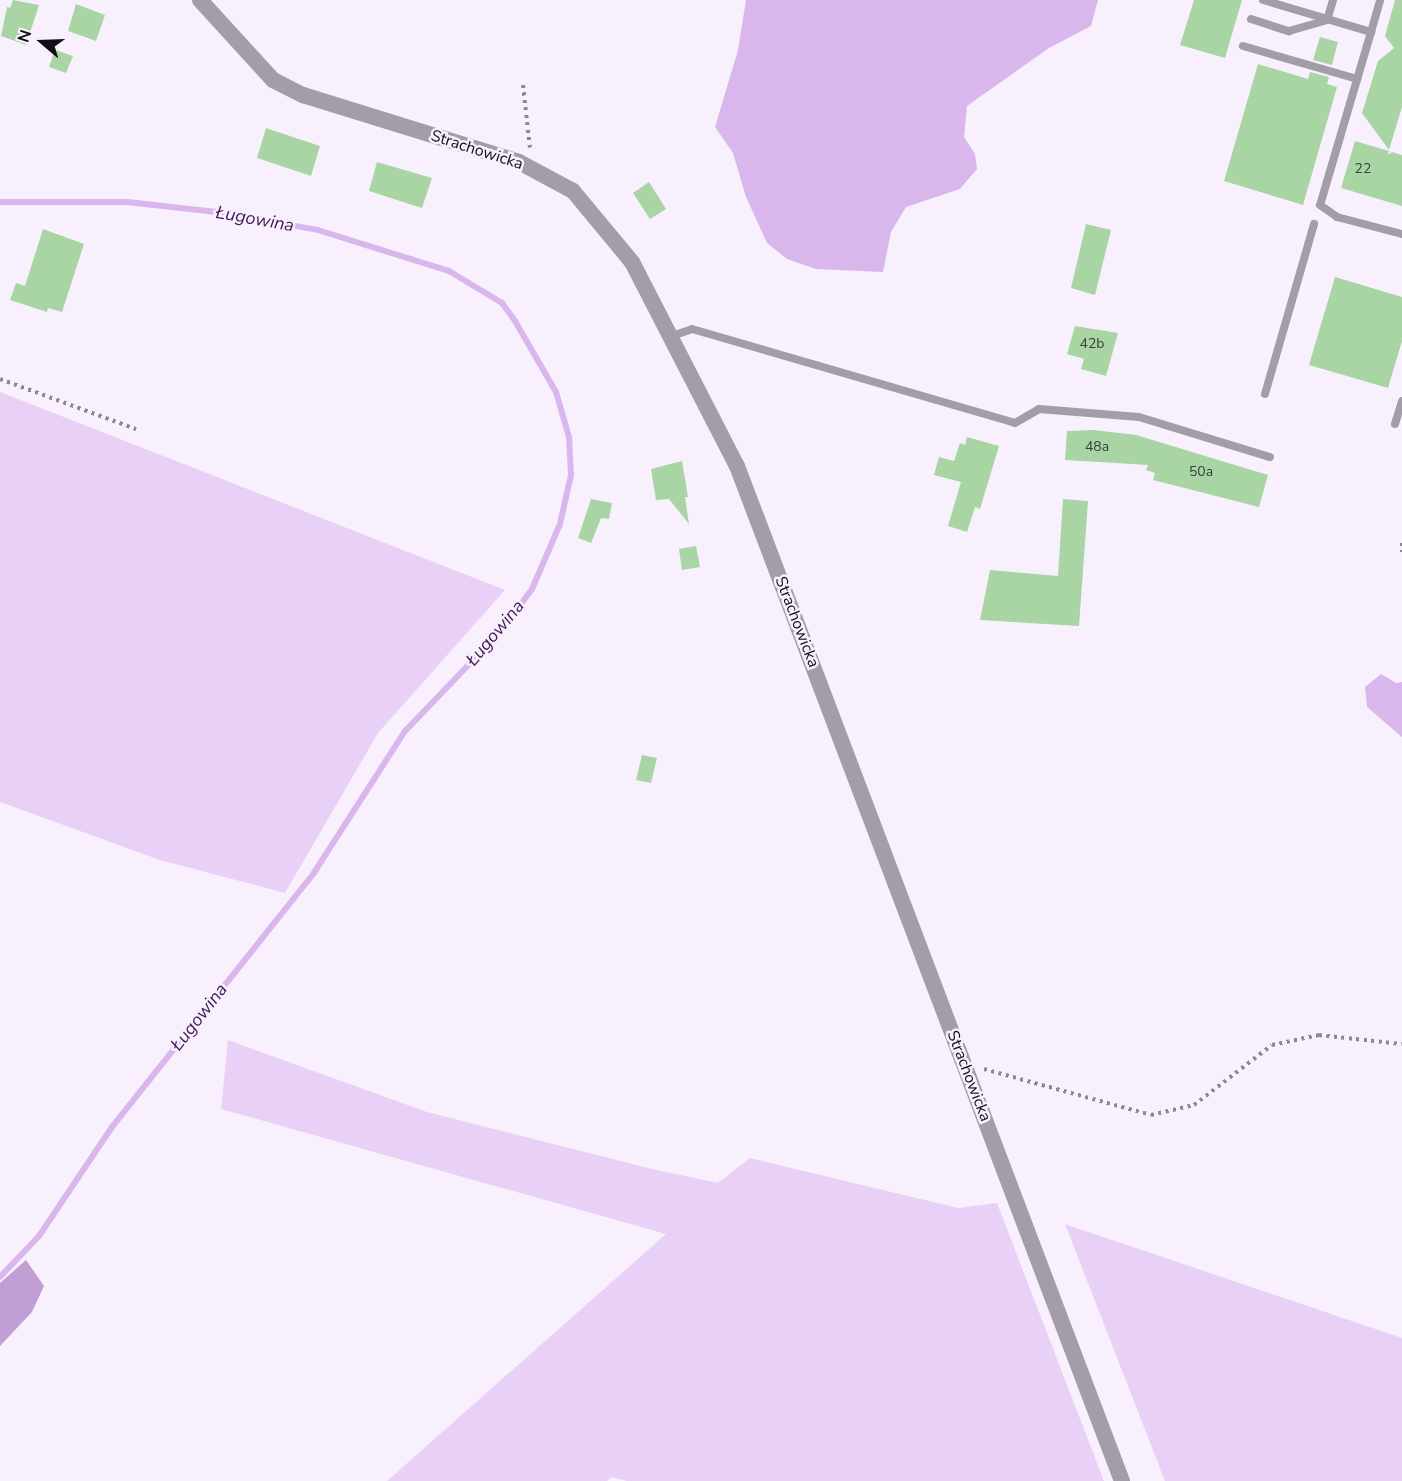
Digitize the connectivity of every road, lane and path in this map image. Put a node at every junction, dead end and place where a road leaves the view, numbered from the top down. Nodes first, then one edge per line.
1 (200, 0) edge
2 (1263, 0) edge
3 (1333, 0) edge
4 (1380, 0) edge
5 (1251, 19) dead end
6 (1327, 20) junction
7 (1371, 32) junction
8 (1243, 46) dead end
9 (1357, 78) junction
10 (523, 85) dead end
11 (526, 166) junction
12 (1314, 224) dead end
13 (1402, 234) edge
14 (668, 337) junction
15 (0, 379) edge
16 (1265, 394) dead end
17 (1402, 401) edge
18 (1395, 424) dead end
19 (136, 429) dead end
20 (1270, 456) dead end
21 (1402, 543) edge
22 (1402, 552) edge
23 (1402, 1044) edge
24 (963, 1062) junction
25 (1122, 1481) edge

1 - 11 street, Strachowicka
2 - 6 lane
3 - 6 lane
4 - 7 lane
5 - 6 lane
6 - 7 lane
7 - 9 lane
8 - 9 lane
9 - 13 lane
10 - 11 path
11 - 14 street, Strachowicka
12 - 16 lane
14 - 20 lane
14 - 24 street, Strachowicka
15 - 19 path
17 - 18 lane
21 - 22 path
23 - 24 path
24 - 25 street, Strachowicka

